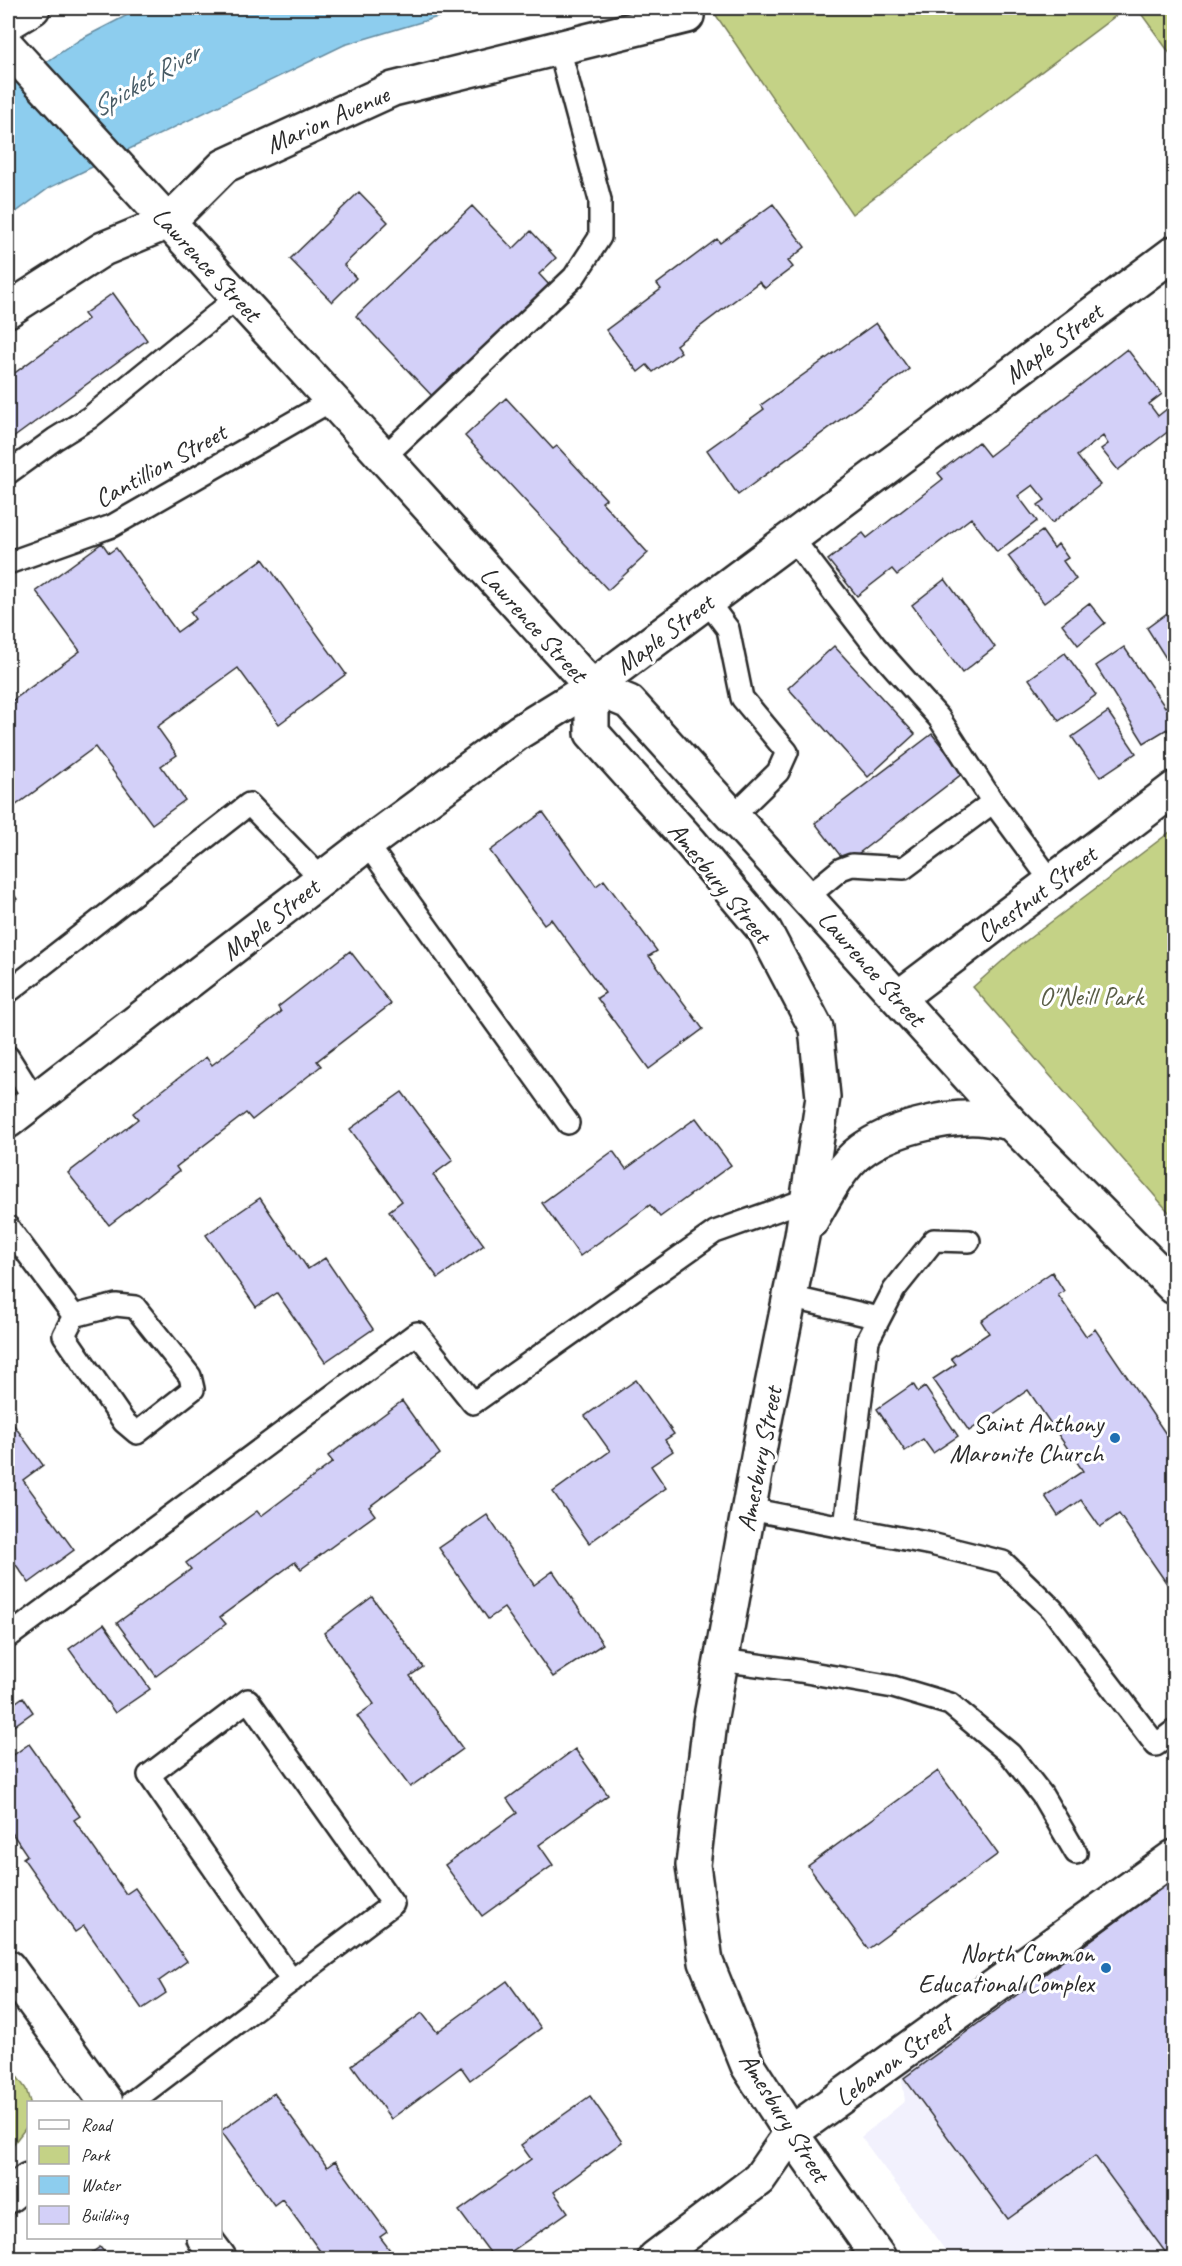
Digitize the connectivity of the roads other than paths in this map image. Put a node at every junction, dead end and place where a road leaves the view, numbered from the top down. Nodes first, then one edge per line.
1 (33, 8) edge
2 (687, 16) dead end
3 (8, 23) edge
4 (559, 48) junction
5 (13, 53) edge
6 (168, 222) junction
7 (1174, 253) edge
8 (238, 297) junction
9 (8, 310) edge
10 (332, 400) junction
11 (384, 457) junction
12 (8, 473) edge
13 (792, 538) junction
14 (8, 563) edge
15 (707, 602) junction
16 (592, 687) junction
17 (1174, 789) edge
18 (993, 802) junction
19 (733, 816) junction
20 (367, 844) junction
21 (322, 879) junction
22 (1052, 882) junction
23 (807, 897) junction
24 (8, 992) edge
25 (898, 998) junction
26 (8, 1057) edge
27 (35, 1100) junction
28 (8, 1121) edge
29 (568, 1123) dead end
30 (1011, 1123) junction
31 (808, 1199) junction
32 (8, 1227) edge
33 (802, 1236) junction
34 (969, 1240) dead end
35 (1174, 1287) edge
36 (790, 1297) junction
37 (74, 1316) junction
38 (879, 1318) junction
39 (749, 1509) junction
40 (845, 1527) junction
41 (8, 1637) edge
42 (722, 1660) junction
43 (1174, 1731) edge
44 (1076, 1853) dead end
45 (1174, 1857) edge
46 (8, 1967) edge
47 (292, 1981) junction
48 (105, 2101) edge
49 (135, 2101) edge
50 (791, 2133) junction
51 (27, 2181) edge
52 (8, 2196) edge
53 (205, 2239) edge
54 (219, 2259) edge
55 (655, 2259) edge
56 (879, 2259) edge

1 - 3 main road
2 - 4 main road, Marion Avenue
4 - 6 main road, Marion Avenue
4 - 11 lane
5 - 6 main road, Lawrence Street
6 - 8 main road, Lawrence Street
6 - 9 main road, Marion Avenue
7 - 13 main road, Maple Street
8 - 10 main road, Lawrence Street
8 - 12 lane
10 - 11 main road, Lawrence Street
10 - 14 lane, Cantillion Street
11 - 16 main road, Lawrence Street
13 - 15 main road, Maple Street
13 - 18 lane
15 - 16 main road, Maple Street
15 - 19 lane
16 - 19 main road, Lawrence Street
16 - 20 main road, Maple Street
16 - 31 main road, Amesbury Street
17 - 22 main road, Chestnut Street
18 - 22 lane
18 - 23 lane
19 - 23 main road, Lawrence Street
20 - 21 main road, Maple Street
20 - 29 lane
21 - 24 lane
21 - 27 main road, Maple Street
22 - 25 main road, Chestnut Street
23 - 25 main road, Lawrence Street
25 - 30 main road, Lawrence Street
26 - 27 lane
27 - 28 main road, Maple Street
30 - 33 main road
30 - 35 main road, Lawrence Street
31 - 33 main road, Amesbury Street
31 - 41 lane
32 - 37 lane
33 - 36 main road, Amesbury Street
34 - 38 lane
36 - 38 lane
36 - 39 main road, Amesbury Street
37 - 37 lane
38 - 40 lane
39 - 40 lane
39 - 42 main road, Amesbury Street
40 - 43 lane
42 - 44 lane
42 - 50 main road, Amesbury Street
45 - 50 main road, Lebanon Street
46 - 48 main road
47 - 47 lane
47 - 49 lane
50 - 55 main road, Lebanon Street
50 - 56 main road, Amesbury Street
51 - 52 main road
53 - 54 main road

